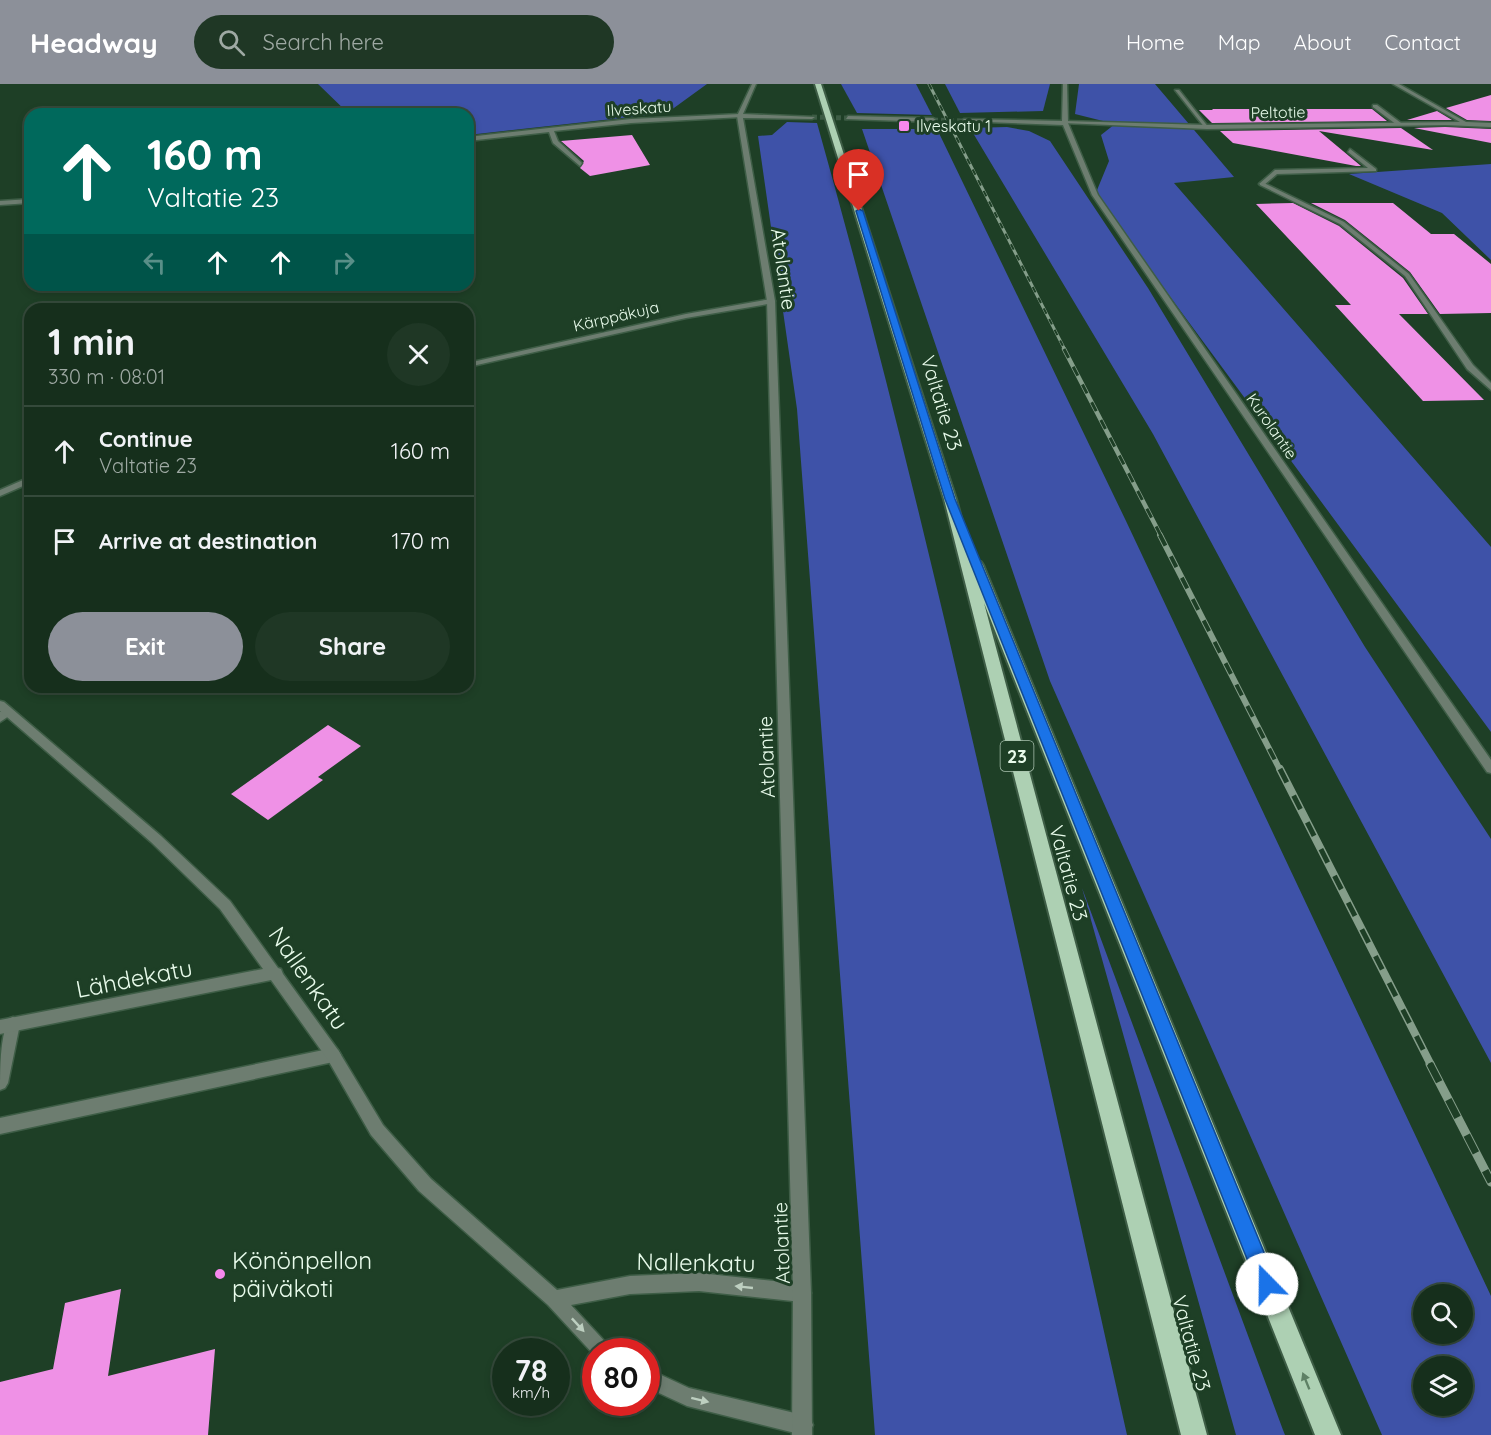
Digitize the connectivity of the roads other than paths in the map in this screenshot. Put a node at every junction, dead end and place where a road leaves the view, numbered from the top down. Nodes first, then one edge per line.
1 (754, 84) edge
2 (818, 84) edge
3 (1065, 84) edge
4 (1395, 84) edge
5 (1177, 91) dead end
6 (1375, 106) dead end
7 (740, 116) junction
8 (812, 117) tunnel mouth
9 (848, 118) tunnel mouth
10 (933, 120) tunnel mouth
11 (964, 121) tunnel mouth
12 (1065, 123) junction
13 (1465, 123) junction
14 (1399, 124) junction
15 (1491, 125) edge
16 (1207, 127) junction
17 (551, 129) junction
18 (474, 138) edge
19 (1350, 151) dead end
20 (580, 164) dead end
21 (24, 201) edge
22 (0, 203) edge
23 (771, 301) junction
24 (474, 364) edge
25 (1491, 388) edge
26 (24, 483) edge
27 (0, 493) edge
28 (950, 499) junction
29 (3, 712) edge
30 (1491, 769) edge
31 (276, 973) junction
32 (6, 1025) edge
33 (333, 1055) junction
34 (0, 1083) edge
35 (0, 1126) edge
36 (802, 1293) junction
37 (554, 1299) junction
38 (590, 1338) edge
39 (660, 1384) edge
40 (803, 1430) edge
41 (1194, 1435) edge
42 (1328, 1435) edge

1 - 7 street
2 - 28 highway, Valtatie 23 / 23
3 - 12 street, Kurolantie
4 - 13 street
5 - 16 street
6 - 14 street
7 - 8 street, Ilveskatu
7 - 17 street, Ilveskatu
7 - 23 street, Atolantie
9 - 10 street
11 - 12 street
12 - 16 street, Peltotie
12 - 30 street, Kurolantie
13 - 14 street, Peltotie
13 - 15 street, Peltotie
14 - 16 street, Peltotie
17 - 18 street, Ilveskatu
17 - 20 street
19 - 25 street
21 - 22 street
23 - 24 street, Kärppäkuja
23 - 36 street, Atolantie
26 - 27 street
28 - 41 highway, Valtatie 23 / 23
42 -> 28 highway
29 - 31 street, Nallenkatu
31 - 32 street, Lähdekatu
31 - 33 street, Nallenkatu
32 - 34 street
33 - 35 street
33 - 37 street, Nallenkatu
36 -> 37 street, Nallenkatu
36 - 40 street, Atolantie
37 -> 38 street, Nallenkatu
39 -> 40 street

